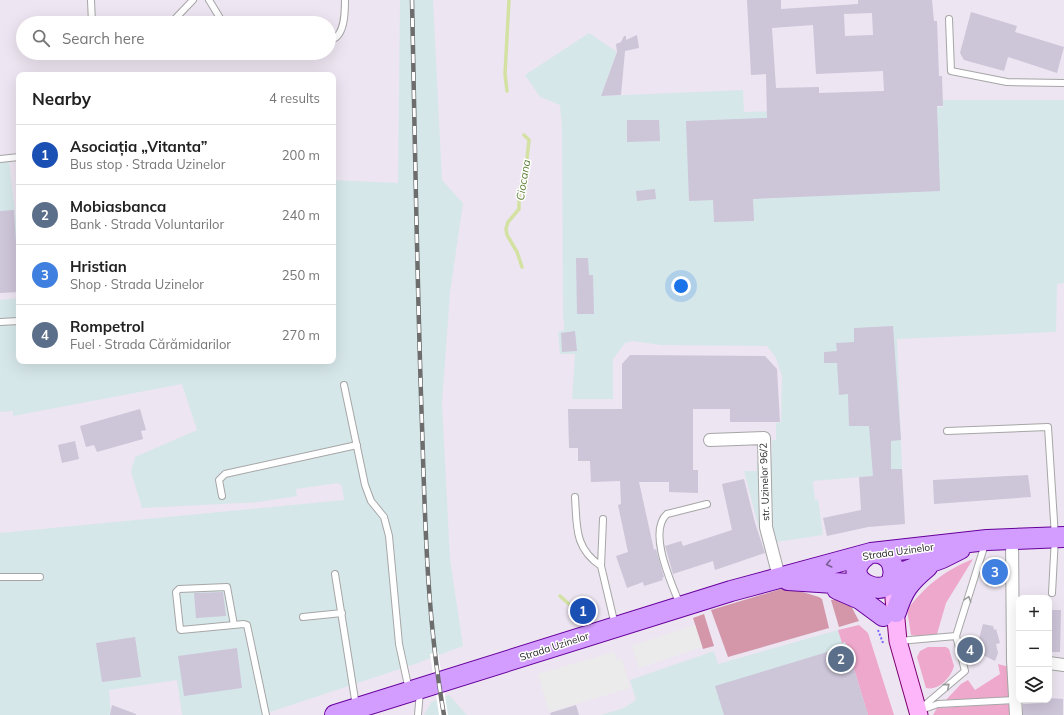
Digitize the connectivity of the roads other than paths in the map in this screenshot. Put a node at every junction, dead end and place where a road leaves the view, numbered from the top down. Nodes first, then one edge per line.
1 (91, 0) edge
2 (194, 0) edge
3 (209, 0) edge
4 (345, 0) edge
5 (92, 16) edge
6 (178, 16) edge
7 (219, 16) edge
8 (949, 19) dead end
9 (336, 38) edge
10 (1064, 83) edge
11 (16, 157) edge
12 (0, 159) edge
13 (16, 321) edge
14 (0, 322) edge
15 (344, 385) dead end
16 (947, 432) dead end
17 (710, 440) dead end
18 (357, 445) junction
19 (222, 496) dead end
20 (575, 497) dead end
21 (707, 504) dead end
22 (603, 519) dead end
23 (1060, 537) edge
24 (1012, 538) junction
25 (982, 540) junction
26 (873, 554) junction
27 (942, 558) junction
28 (601, 566) junction
29 (335, 574) dead end
30 (0, 577) edge
31 (40, 577) dead end
32 (776, 578) junction
33 (891, 578) junction
34 (822, 583) junction
35 (868, 587) junction
36 (1052, 593) dead end
37 (680, 607) junction
38 (342, 613) junction
39 (303, 617) dead end
40 (886, 619) junction
41 (234, 625) junction
42 (615, 626) junction
43 (956, 636) junction
44 (892, 645) junction
45 (1016, 660) edge
46 (1052, 663) edge
47 (1064, 665) edge
48 (415, 690) junction
49 (1015, 700) junction
50 (357, 708) junction
51 (918, 713) edge
52 (266, 715) edge
53 (334, 715) edge
54 (418, 715) edge
55 (1016, 715) edge

1 - 5 lane
2 - 6 lane
3 - 7 lane
4 - 9 lane
8 - 10 lane
11 - 12 lane
13 - 14 lane
15 - 18 lane
16 - 23 lane
17 - 32 street, str. Uzinelor 96/2
18 - 19 lane
18 - 48 lane
20 - 28 lane
21 - 37 lane
22 - 28 lane
23 - 24 main road, Strada Uzinelor
23 - 36 lane
24 - 25 main road, Strada Uzinelor
24 - 45 street
25 - 26 main road, Strada Uzinelor
25 - 27 main road, Strada Uzinelor
43 -> 25 lane
26 -> 32 main road, Strada Uzinelor
26 - 33 main road
26 - 35 main road
27 - 33 main road, Strada Uzinelor
27 - 40 main road
28 - 42 lane
29 - 38 lane
30 - 31 lane
32 - 34 main road, Strada Uzinelor
32 - 37 main road, Strada Uzinelor
33 - 35 main road
33 - 40 main road
34 - 35 main road, Strada Uzinelor
34 - 40 main road
35 - 40 main road
37 - 42 main road, Strada Uzinelor
38 - 39 lane
38 - 50 lane
40 - 44 main road
41 - 41 lane
41 - 52 lane
42 - 48 main road, Strada Uzinelor
43 - 44 lane
51 -> 43 lane
44 - 51 main road
45 - 49 street
46 - 47 street
48 - 50 main road, Strada Uzinelor
48 - 54 lane
49 - 51 lane
49 - 55 street
50 - 53 main road, Strada Uzinelor

